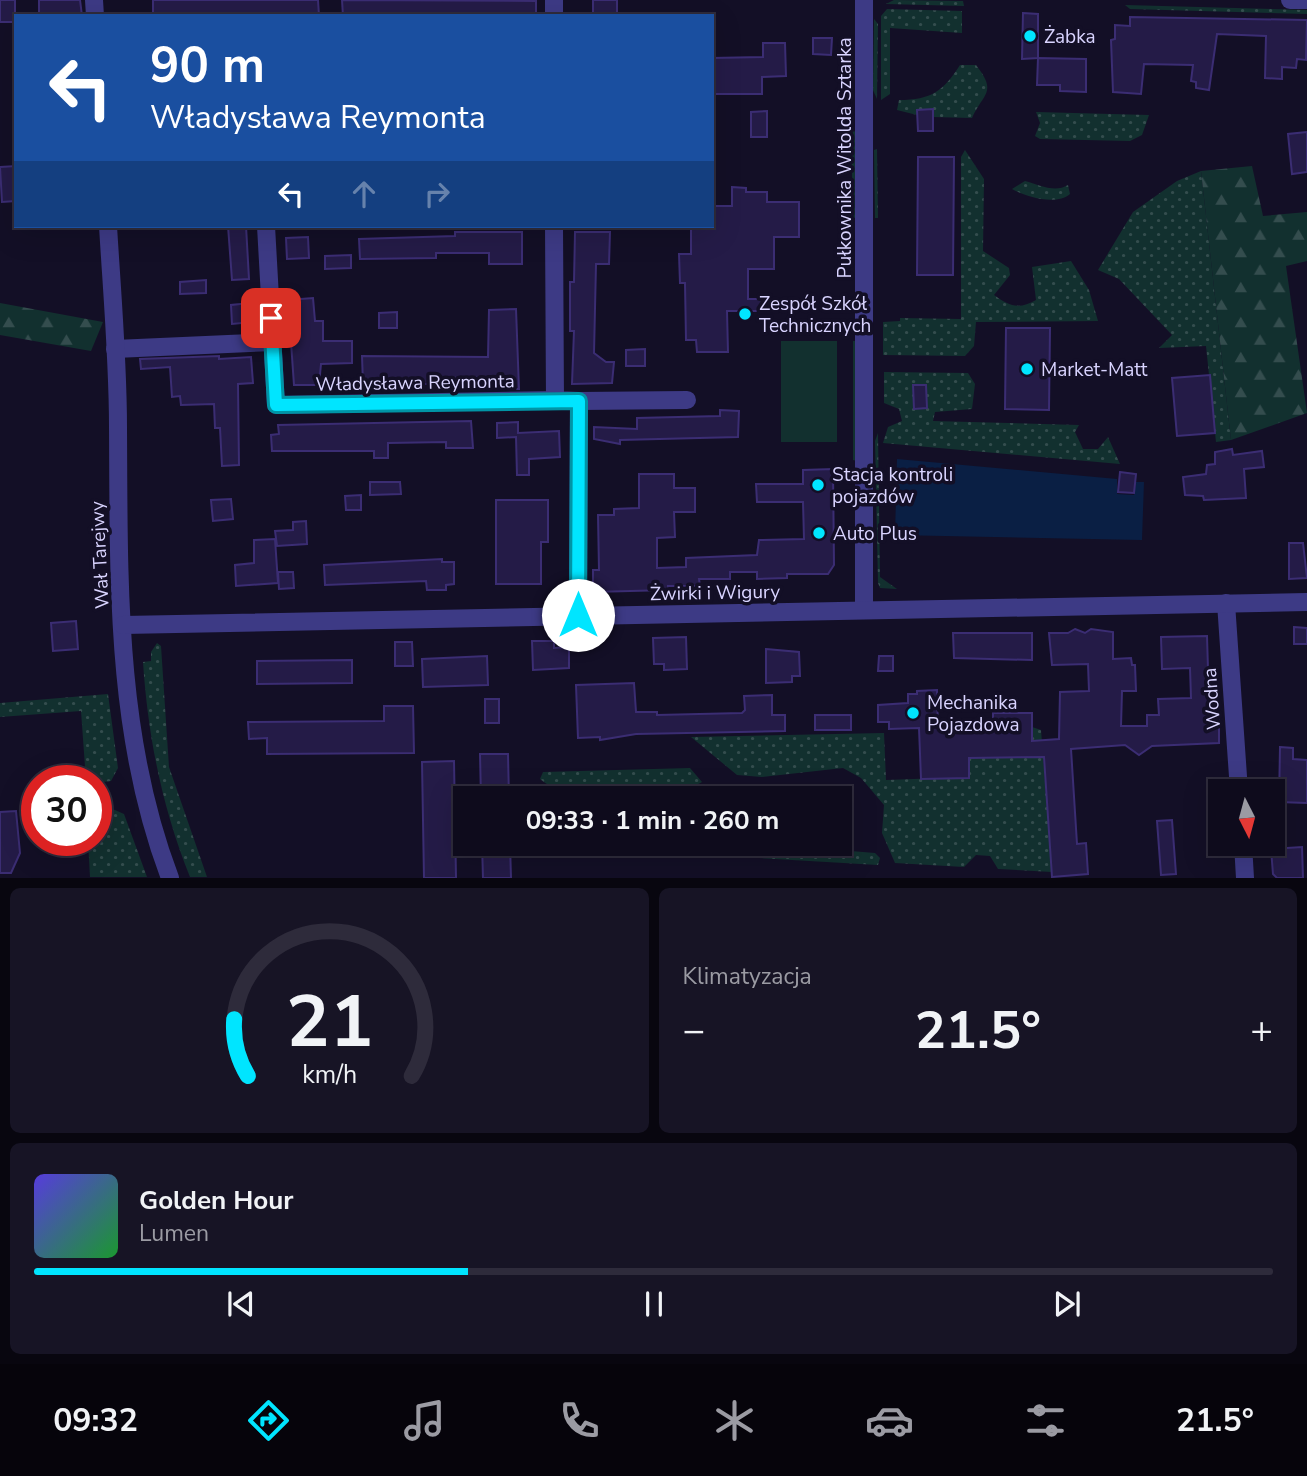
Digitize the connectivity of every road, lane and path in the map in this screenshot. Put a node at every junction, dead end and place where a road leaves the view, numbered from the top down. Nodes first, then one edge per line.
1 (864, 0) edge
2 (1290, 0) edge
3 (1307, 1) edge
4 (108, 228) edge
5 (266, 228) edge
6 (554, 228) edge
7 (273, 342) junction
8 (115, 349) junction
9 (555, 400) junction
10 (687, 400) dead end
11 (579, 401) junction
12 (1307, 602) edge
13 (1226, 603) junction
14 (864, 610) junction
15 (578, 615) junction
16 (123, 625) junction
17 (1238, 779) edge
18 (1244, 856) edge
19 (170, 877) edge
20 (1245, 877) edge

1 - 14 street, Pułkownika Witolda Sztarka
2 - 3 street
4 - 8 street, Wał Tarejwy
5 - 7 street
6 - 9 street
7 - 8 street
7 - 9 street, Władysława Reymonta
8 - 16 street, Wał Tarejwy
9 - 11 street, Władysława Reymonta
10 - 11 street
11 - 15 street
12 - 13 street, Żwirki i Wigury
13 - 14 street, Żwirki i Wigury
13 - 17 street, Wodna
14 - 15 street, Żwirki i Wigury
15 - 16 street, Żwirki i Wigury
16 - 19 street, Wał Tarejwy
18 - 20 street

